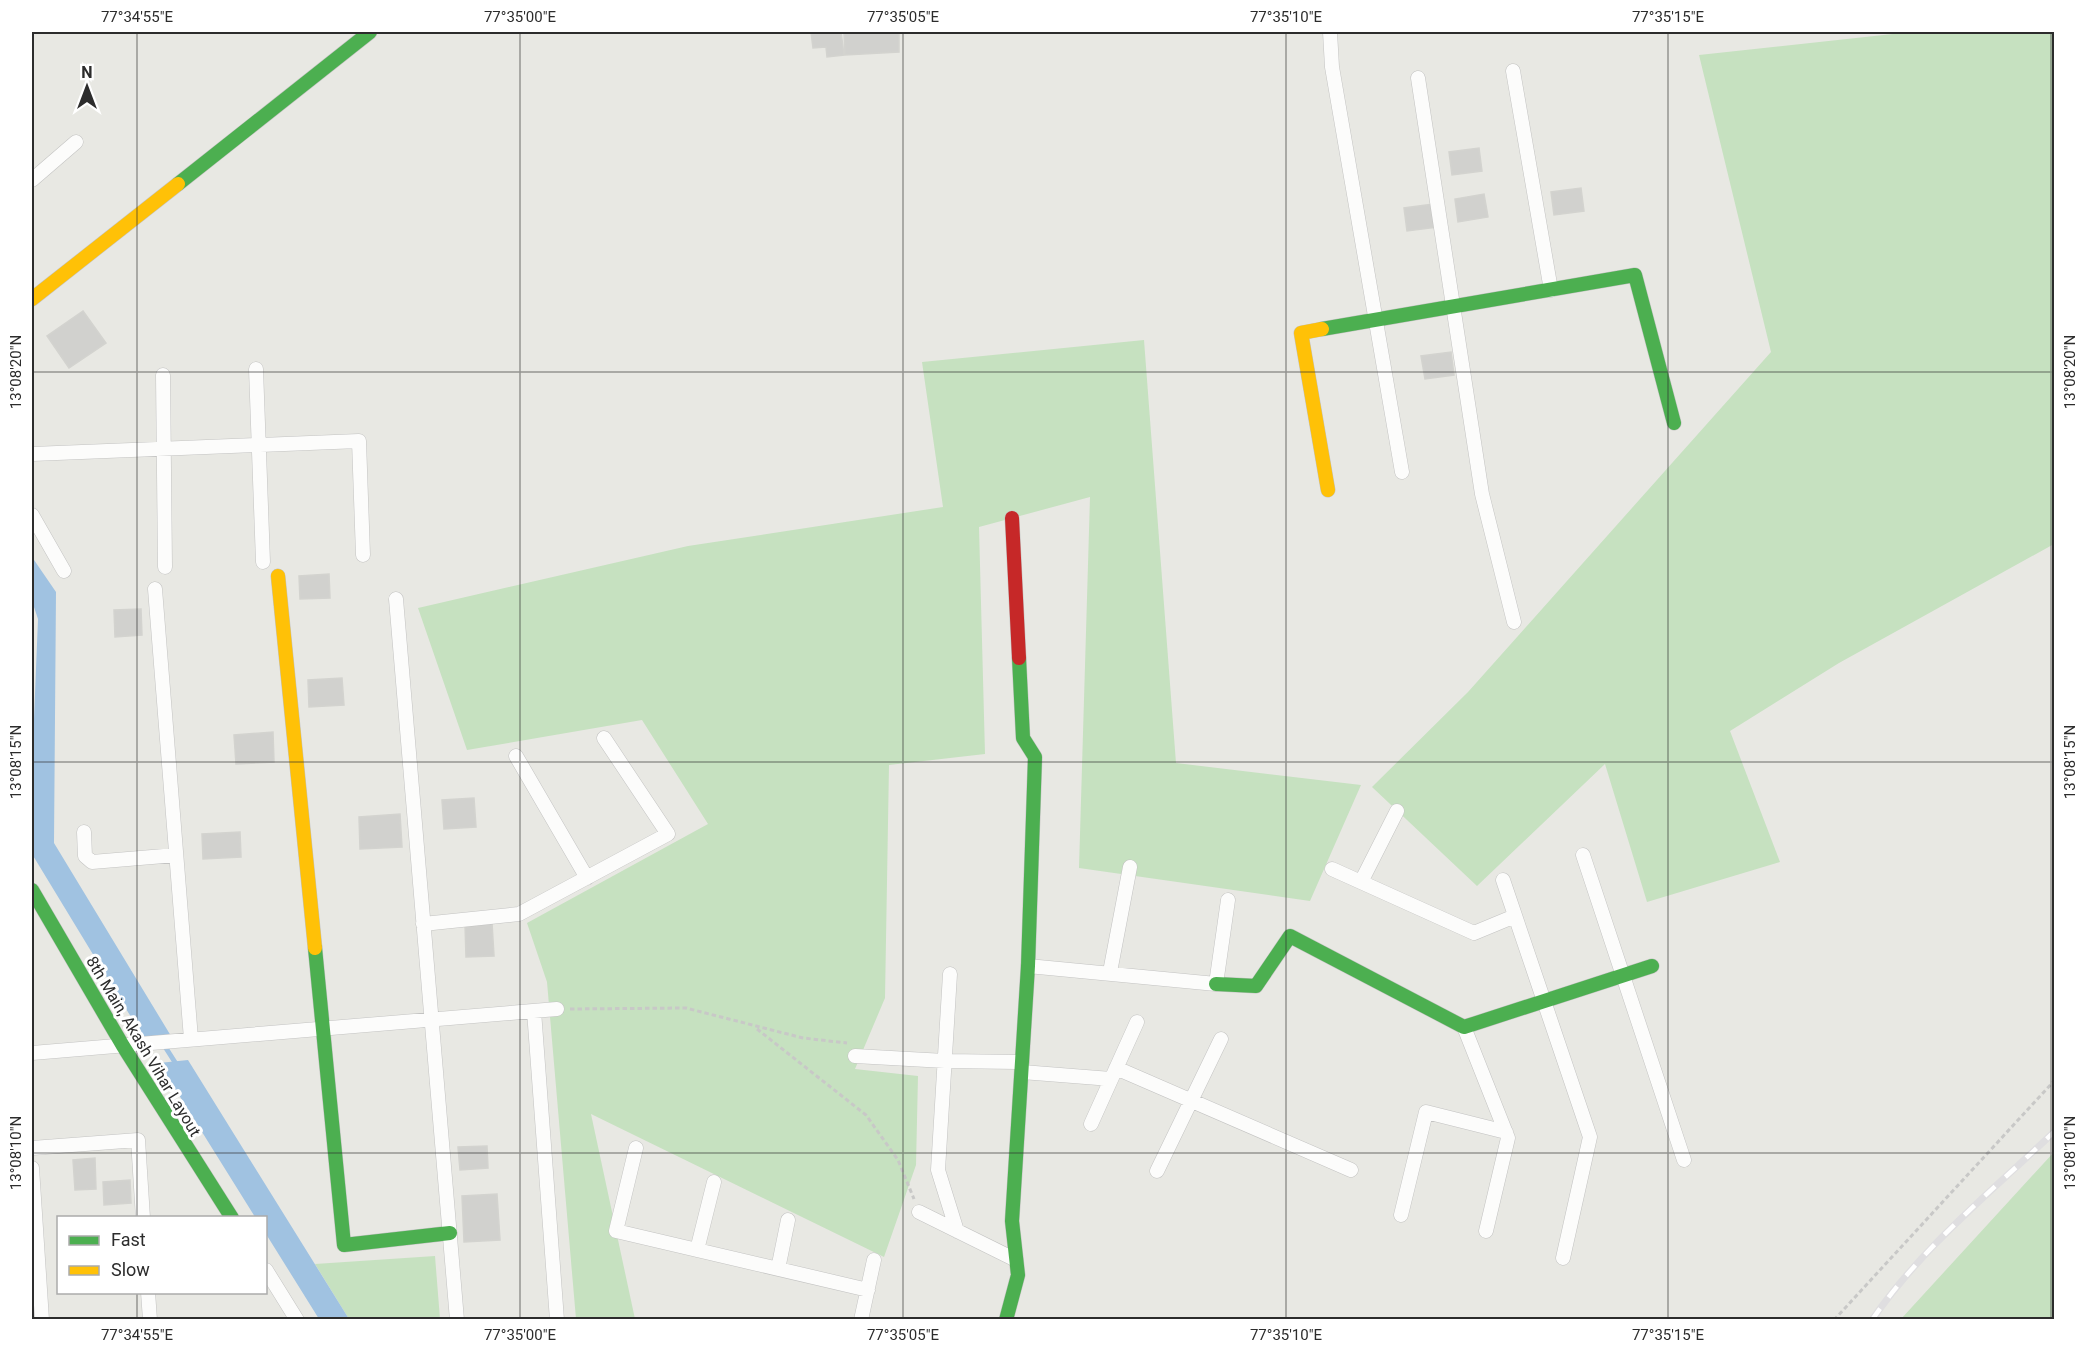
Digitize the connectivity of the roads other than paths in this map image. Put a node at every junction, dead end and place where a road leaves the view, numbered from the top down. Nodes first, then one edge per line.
1 (369, 32) edge
2 (1330, 32) edge
3 (1513, 71) dead end
4 (1418, 78) dead end
5 (76, 142) dead end
6 (32, 180) edge
7 (1551, 290) junction
8 (32, 299) edge
9 (1453, 306) junction
10 (1376, 320) junction
11 (256, 369) dead end
12 (163, 375) dead end
13 (1674, 423) dead end
14 (259, 445) junction
15 (164, 448) junction
16 (32, 454) edge
17 (1402, 472) dead end
18 (1328, 490) dead end
19 (32, 515) edge
20 (1012, 518) dead end
21 (363, 555) dead end
22 (263, 561) dead end
23 (165, 567) dead end
24 (64, 570) dead end
25 (278, 576) dead end
26 (155, 588) dead end
27 (396, 599) dead end
28 (1514, 622) dead end
29 (604, 738) dead end
30 (516, 756) dead end
31 (1397, 811) dead end
32 (84, 832) dead end
33 (176, 855) junction
34 (1583, 855) dead end
35 (1130, 867) dead end
36 (1332, 869) dead end
37 (587, 878) junction
38 (1503, 880) dead end
39 (1361, 882) junction
40 (32, 890) edge
41 (1228, 900) dead end
42 (1515, 916) junction
43 (423, 924) junction
44 (1028, 966) junction
45 (1652, 966) dead end
46 (1110, 972) junction
47 (951, 974) dead end
48 (1623, 975) junction
49 (1216, 984) junction
50 (1544, 1000) junction
51 (557, 1010) road end
52 (534, 1011) junction
53 (432, 1020) junction
54 (1137, 1022) dead end
55 (1464, 1027) junction
56 (322, 1029) junction
57 (191, 1039) junction
58 (1221, 1039) dead end
59 (128, 1046) junction
60 (32, 1053) edge
61 (855, 1056) road end
62 (945, 1061) junction
63 (1022, 1067) junction
64 (1114, 1073) junction
65 (1191, 1101) junction
66 (1091, 1124) dead end
67 (1506, 1132) junction
68 (32, 1148) edge
69 (636, 1148) dead end
70 (1683, 1160) dead end
71 (32, 1168) edge
72 (1351, 1170) dead end
73 (1157, 1171) dead end
74 (714, 1182) dead end
75 (918, 1212) road end
76 (1401, 1215) dead end
77 (143, 1216) edge
78 (231, 1216) edge
79 (788, 1220) dead end
80 (957, 1231) junction
81 (1486, 1231) dead end
82 (450, 1233) junction
83 (697, 1250) junction
84 (1563, 1258) dead end
85 (874, 1260) dead end
86 (1016, 1260) junction
87 (778, 1269) junction
88 (267, 1272) edge
89 (868, 1290) junction
90 (148, 1294) edge
91 (42, 1320) edge
92 (150, 1320) edge
93 (297, 1320) edge
94 (457, 1320) edge
95 (557, 1320) edge
96 (861, 1320) edge
97 (1006, 1320) edge

1 - 8 street
2 - 10 street
3 - 7 street
4 - 9 street
5 - 6 street
7 - 9 street
7 - 13 street
9 - 10 street
9 - 28 street
10 - 17 street
10 - 18 street
11 - 14 street
12 - 15 street
14 - 15 street
14 - 21 street
14 - 22 street
15 - 16 street
15 - 23 street
19 - 24 street
20 - 44 street
25 - 56 street
26 - 33 street
27 - 43 street
29 - 37 street
30 - 37 street
31 - 39 street
32 - 33 street
33 - 57 street
34 - 48 street
35 - 46 street
36 - 39 street
37 - 43 street
38 - 42 street
39 - 42 street
40 - 59 street, 8th Main, Akash Vihar Layout
41 - 49 street
42 - 50 street
43 - 53 street
44 - 46 street
44 - 63 street
45 - 48 street
46 - 49 street
47 - 62 street
48 - 50 street
48 - 70 street
49 - 55 street
50 - 55 street
50 - 84 street
51 - 52 street
52 - 53 street
52 - 95 street
53 - 56 street
53 - 82 street
54 - 64 street
55 - 67 street
56 - 57 street
56 - 82 street
57 - 59 street
58 - 65 street
59 - 60 street
59 - 78 street, 8th Main, Akash Vihar Layout
61 - 62 street
62 - 63 street
62 - 80 street
63 - 64 street
63 - 86 street
64 - 65 street
64 - 66 street
65 - 72 street
65 - 73 street
67 - 76 street
67 - 81 street
68 - 77 street
69 - 83 street
71 - 91 street
74 - 83 street
75 - 80 street
79 - 87 street
80 - 86 street
82 - 94 street
83 - 87 street
85 - 89 street
86 - 97 street
87 - 89 street
88 - 93 street
89 - 96 street
90 - 92 street

